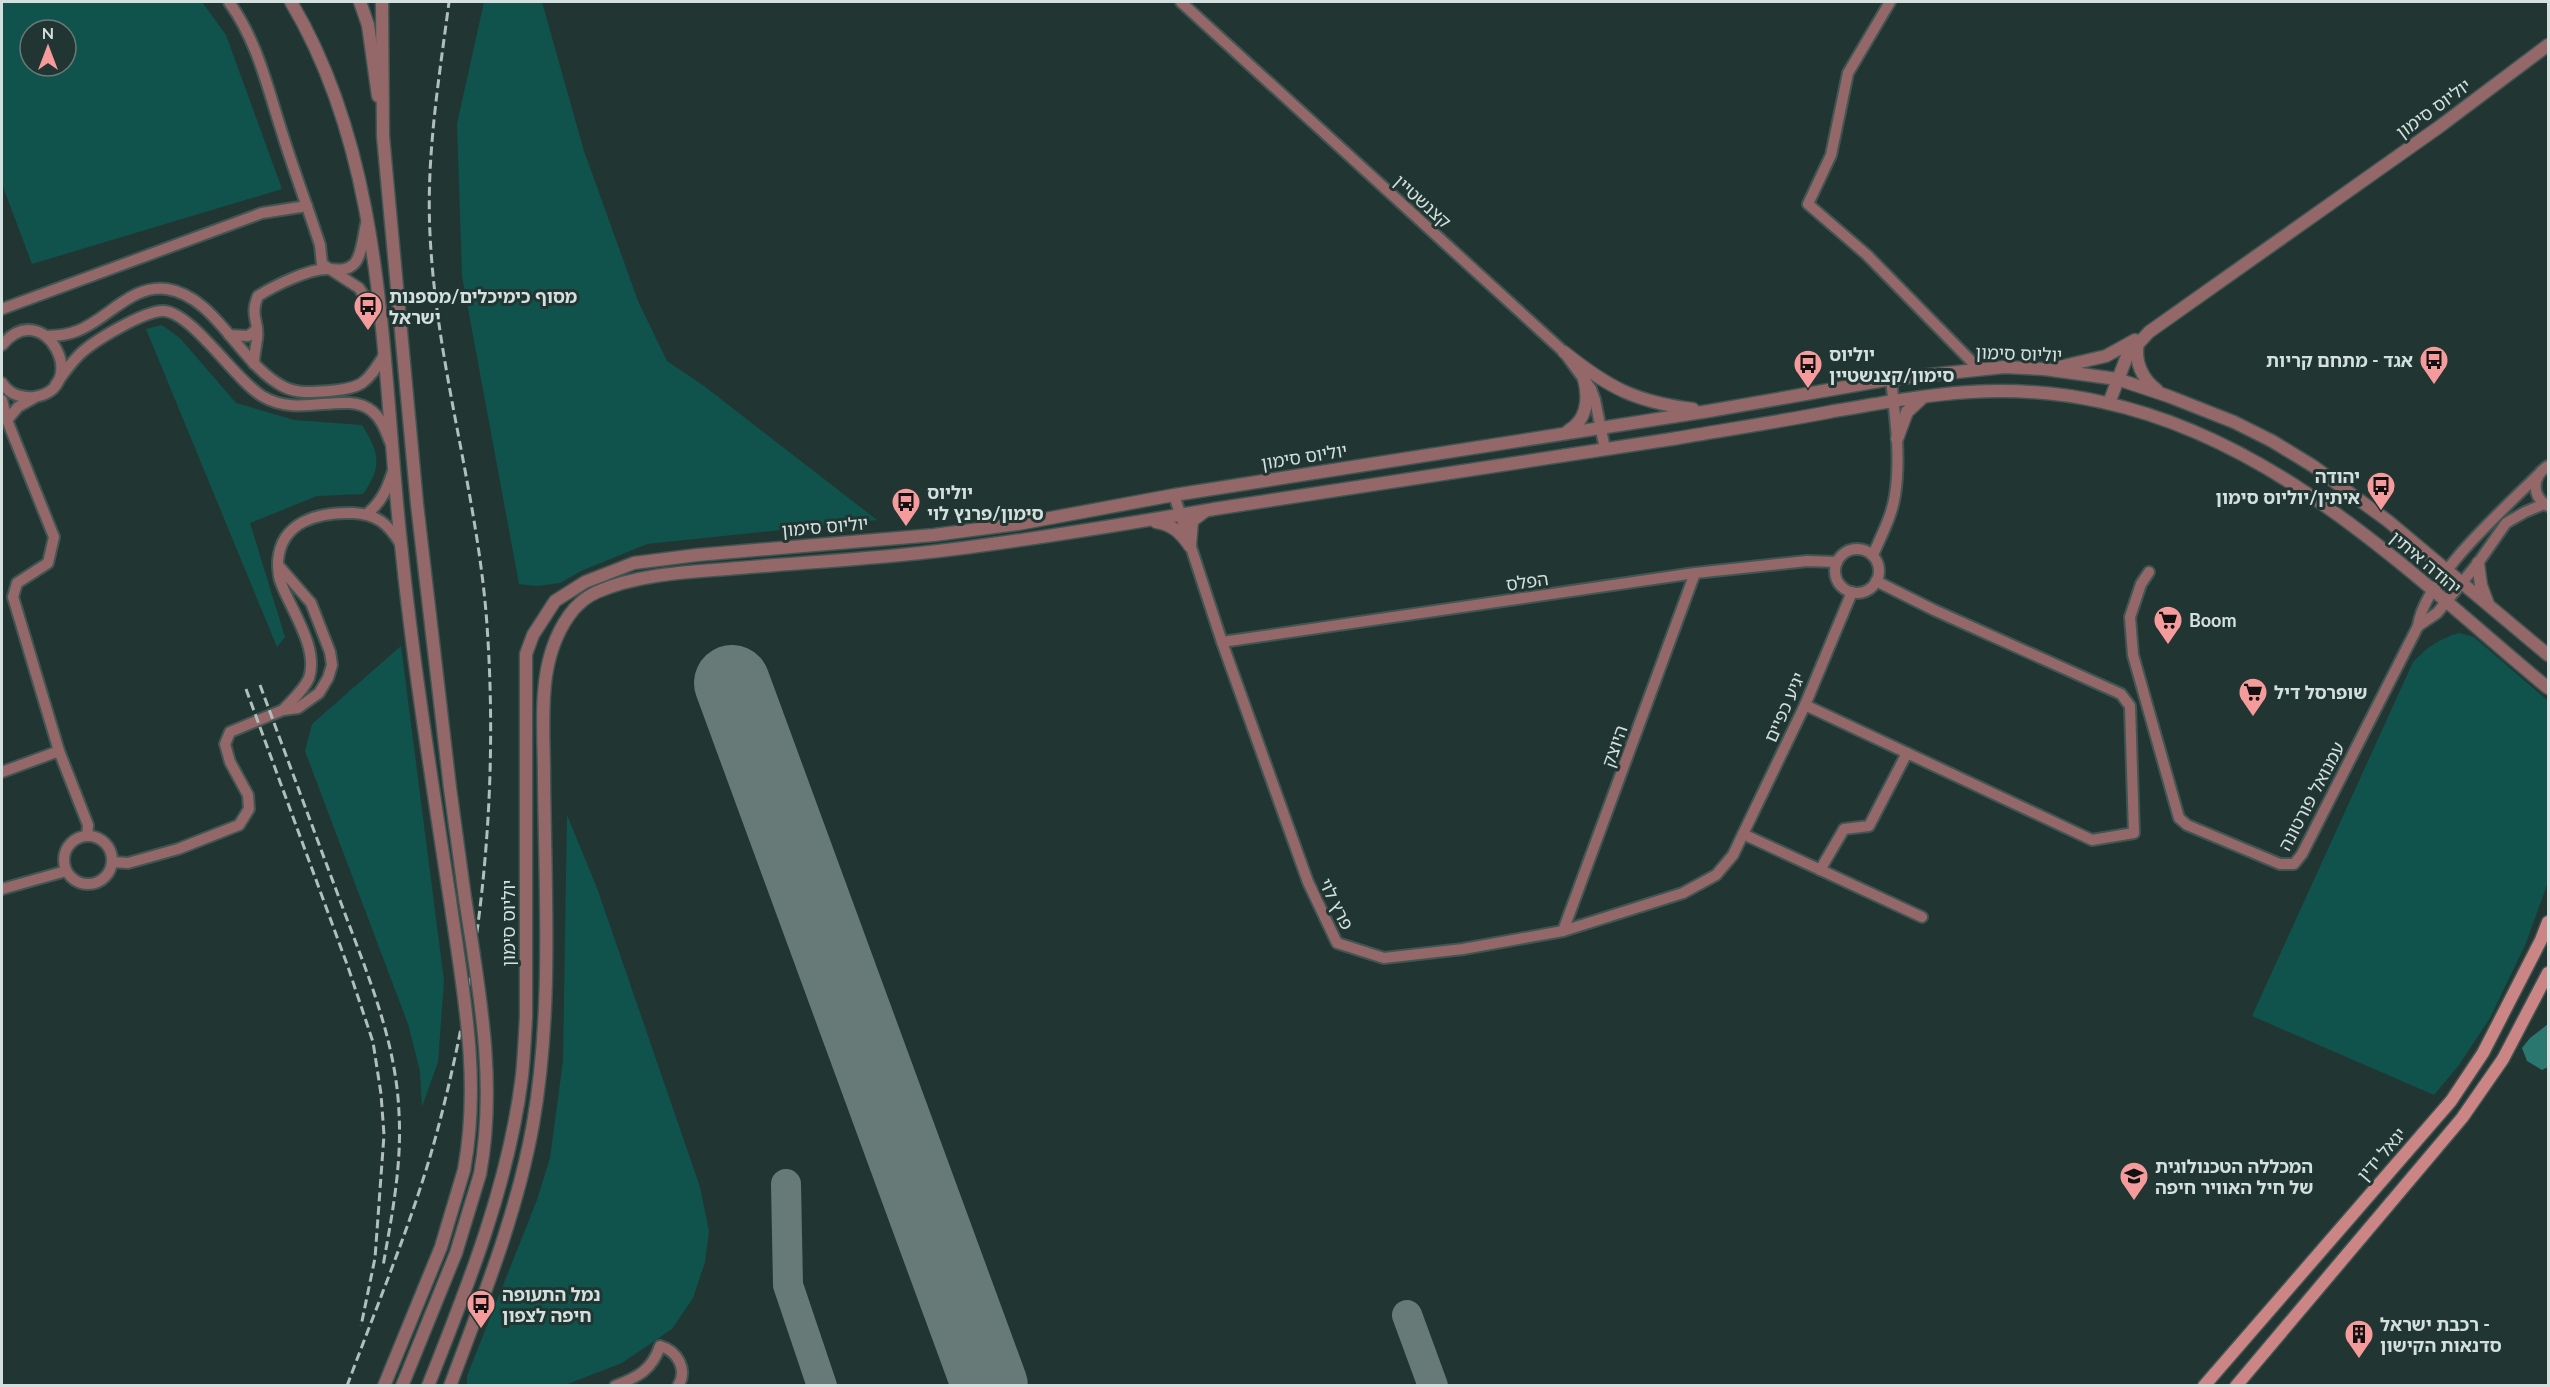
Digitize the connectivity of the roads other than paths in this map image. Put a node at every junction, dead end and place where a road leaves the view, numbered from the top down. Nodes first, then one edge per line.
1 (229, 2) edge
2 (291, 2) edge
3 (360, 2) edge
4 (382, 2) edge
5 (1180, 2) edge
6 (1890, 2) edge
7 (2548, 45) edge
8 (383, 136) junction
9 (307, 206) junction
10 (366, 224) junction
11 (327, 268) junction
12 (2, 309) edge
13 (379, 318) junction
14 (256, 330) junction
15 (2149, 332) junction
16 (46, 336) junction
17 (229, 336) junction
18 (2138, 342) junction
19 (2, 345) edge
20 (1564, 352) junction
21 (383, 357) junction
22 (254, 363) junction
23 (1978, 368) junction
24 (2044, 369) junction
25 (1584, 379) junction
26 (1891, 379) junction
27 (2117, 379) junction
28 (2, 383) edge
29 (56, 384) junction
30 (37, 396) junction
31 (1925, 396) junction
32 (2169, 396) junction
33 (2, 400) edge
34 (1893, 401) junction
35 (2109, 403) junction
36 (1709, 411) junction
37 (6, 420) junction
38 (1601, 427) junction
39 (1564, 434) junction
40 (1897, 439) junction
41 (391, 444) junction
42 (1605, 449) junction
43 (2548, 466) edge
44 (393, 470) junction
45 (2538, 475) junction
46 (1174, 495) junction
47 (2546, 505) edge
48 (1206, 511) junction
49 (368, 513) junction
50 (1180, 516) junction
51 (1145, 521) junction
52 (400, 543) junction
53 (1190, 546) junction
54 (1873, 555) junction
55 (1837, 562) junction
56 (2478, 563) junction
57 (278, 565) junction
58 (2448, 570) junction
59 (2149, 572) dead end
60 (1695, 573) junction
61 (1876, 581) junction
62 (2462, 581) junction
63 (2432, 590) junction
64 (1852, 592) junction
65 (2445, 601) junction
66 (2489, 605) junction
67 (2418, 626) junction
68 (1222, 642) junction
69 (2548, 655) edge
70 (2548, 688) edge
71 (1804, 705) junction
72 (283, 710) junction
73 (59, 751) junction
74 (1907, 753) junction
75 (2, 772) edge
76 (1743, 834) junction
77 (87, 836) junction
78 (113, 862) junction
79 (1820, 870) junction
80 (66, 871) junction
81 (2, 889) edge
82 (1922, 917) dead end
83 (2548, 922) edge
84 (1563, 931) junction
85 (2548, 973) edge
86 (451, 1384) edge
87 (384, 1386) edge
88 (402, 1386) edge
89 (428, 1386) edge
90 (615, 1386) edge
91 (678, 1386) edge
92 (2204, 1386) edge
93 (2236, 1386) edge

1 - 9 street
2 - 10 street
3 - 8 street
4 - 8 street
5 - 20 street, קצנשטיין
6 - 23 street
7 - 15 street, יוליוס סימון
8 - 88 street, bridge
9 - 11 street
9 - 12 street
10 - 11 street
10 - 13 street
11 - 13 street
11 - 14 street
13 - 21 street
14 - 17 street
14 - 22 street
15 - 18 street, יוליוס סימון
15 - 24 street
16 - 17 street
16 - 19 street
16 - 29 street
17 - 22 street
18 - 27 street, יוליוס סימון
18 - 32 street
20 - 25 street, קצנשטיין
20 - 36 street
21 - 22 street
21 - 41 street
23 - 24 street, יוליוס סימון
23 - 26 street, יוליוס סימון
24 - 27 street, יוליוס סימון
25 - 38 street, קצנשטיין
25 - 39 street
26 - 34 street
26 - 36 street, יוליוס סימון
27 - 32 street, יהודה איתין
27 - 35 street, יוליוס סימון
28 - 30 street
29 - 30 street
29 - 41 street
30 - 37 street
31 - 34 street, יוליוס סימון
31 - 35 street, יוליוס סימון
31 - 40 street
32 - 58 street, יהודה איתין
33 - 37 street
34 - 40 street
34 - 42 street, יוליוס סימון
35 - 63 street, יהודה איתין
36 - 38 street, יוליוס סימון
37 - 73 street
38 - 39 street, יוליוס סימון
38 - 42 street, קצנשטיין
39 - 46 street, יוליוס סימון
40 - 54 street
41 - 44 street
42 - 48 street, יוליוס סימון
43 - 45 street, עמנואל פורטונה
44 - 49 street
44 - 52 street
45 - 47 street
45 - 58 street, עמנואל פורטונה
46 - 50 street, פרץ לוי
46 - 89 street, יוליוס סימון
47 - 56 street, עמנואל פורטונה
48 - 50 street, יוליוס סימון
48 - 53 street
49 - 52 street
49 - 57 street
50 - 51 street, יוליוס סימון
50 - 53 street, פרץ לוי
51 - 53 street
51 - 86 street, יוליוס סימון
52 - 87 street, bridge
53 - 68 street, פרץ לוי
54 - 55 street
54 - 61 street
55 - 60 street, הפלס
55 - 64 street
56 - 62 street, עמנואל פורטונה
56 - 66 street
57 - 72 street
57 - 72 street
58 - 62 street, יהודה איתין
58 - 63 street, עמנואל פורטונה
59 - 67 street, עמנואל פורטונה
60 - 68 street, הפלס
60 - 84 street, היוצק
61 - 64 street
61 - 74 street
62 - 65 street, עמנואל פורטונה
62 - 66 street, יהודה איתין
63 - 65 street, יהודה איתין
63 - 67 street, עמנואל פורטונה
64 - 71 street, יגיע כפיים
65 - 67 street, עמנואל פורטונה
65 - 70 street, יהודה איתין
66 - 69 street, יהודה איתין
68 - 84 street, פרץ לוי
71 - 74 street
71 - 76 street, יגיע כפיים
72 - 78 street
73 - 75 street
73 - 77 street
74 - 79 street
76 - 79 street
76 - 84 street, פרץ לוי
77 - 78 street
77 - 80 street
78 - 80 street
79 - 82 street
80 - 81 street
83 - 92 main road, יגאל ידין
85 - 93 main road
90 - 91 street

